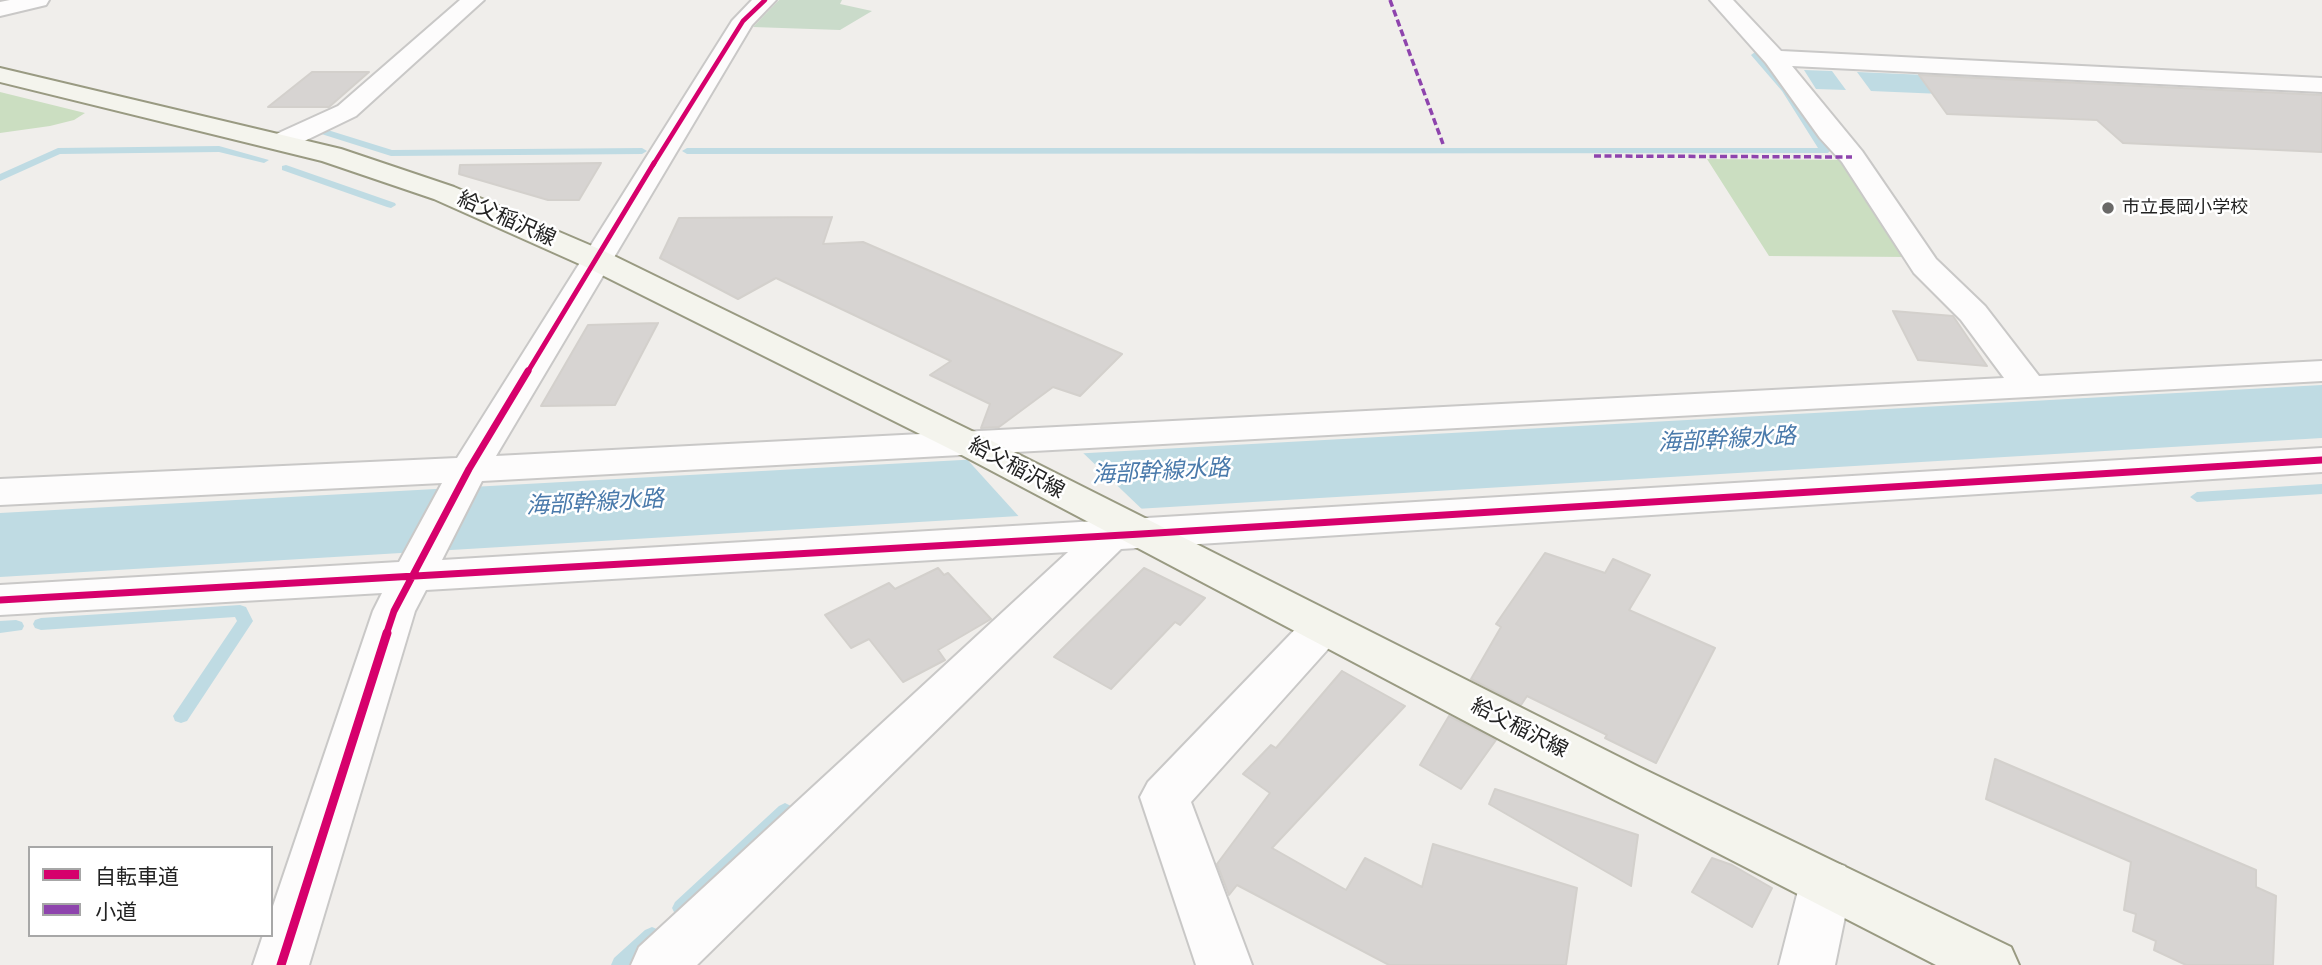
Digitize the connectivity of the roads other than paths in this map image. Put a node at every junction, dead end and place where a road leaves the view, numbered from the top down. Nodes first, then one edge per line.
1 (38, 0) edge
2 (473, 0) edge
3 (765, 0) edge
4 (1721, 0) edge
5 (0, 9) edge
6 (1774, 58) junction
7 (0, 75) edge
8 (2322, 85) edge
9 (281, 142) junction
10 (595, 259) junction
11 (2322, 371) edge
12 (2030, 388) junction
13 (980, 449) junction
14 (2322, 460) edge
15 (466, 476) junction
16 (0, 492) edge
17 (1119, 529) junction
18 (418, 567) junction
19 (0, 600) edge
20 (1322, 628) junction
21 (1826, 883) junction
22 (281, 965) edge
23 (659, 965) edge
24 (1223, 965) edge
25 (1807, 965) edge
26 (1991, 965) edge

1 - 5 street
2 - 9 street
3 - 10 street
4 - 6 street
6 - 8 street
6 - 12 street
7 - 9 main road, 給父稲沢線
9 - 10 main road, 給父稲沢線
10 - 13 main road, 給父稲沢線
10 - 15 street
11 - 12 street
12 - 13 street
13 - 15 street
13 - 17 main road, 給父稲沢線
14 - 17 street
15 - 16 street
15 - 18 street
17 - 18 street
17 - 20 main road, 給父稲沢線
17 - 23 street
18 - 19 street
18 - 22 street
20 - 21 main road, 給父稲沢線
20 - 24 street
21 - 25 street
21 - 26 main road, 給父稲沢線

